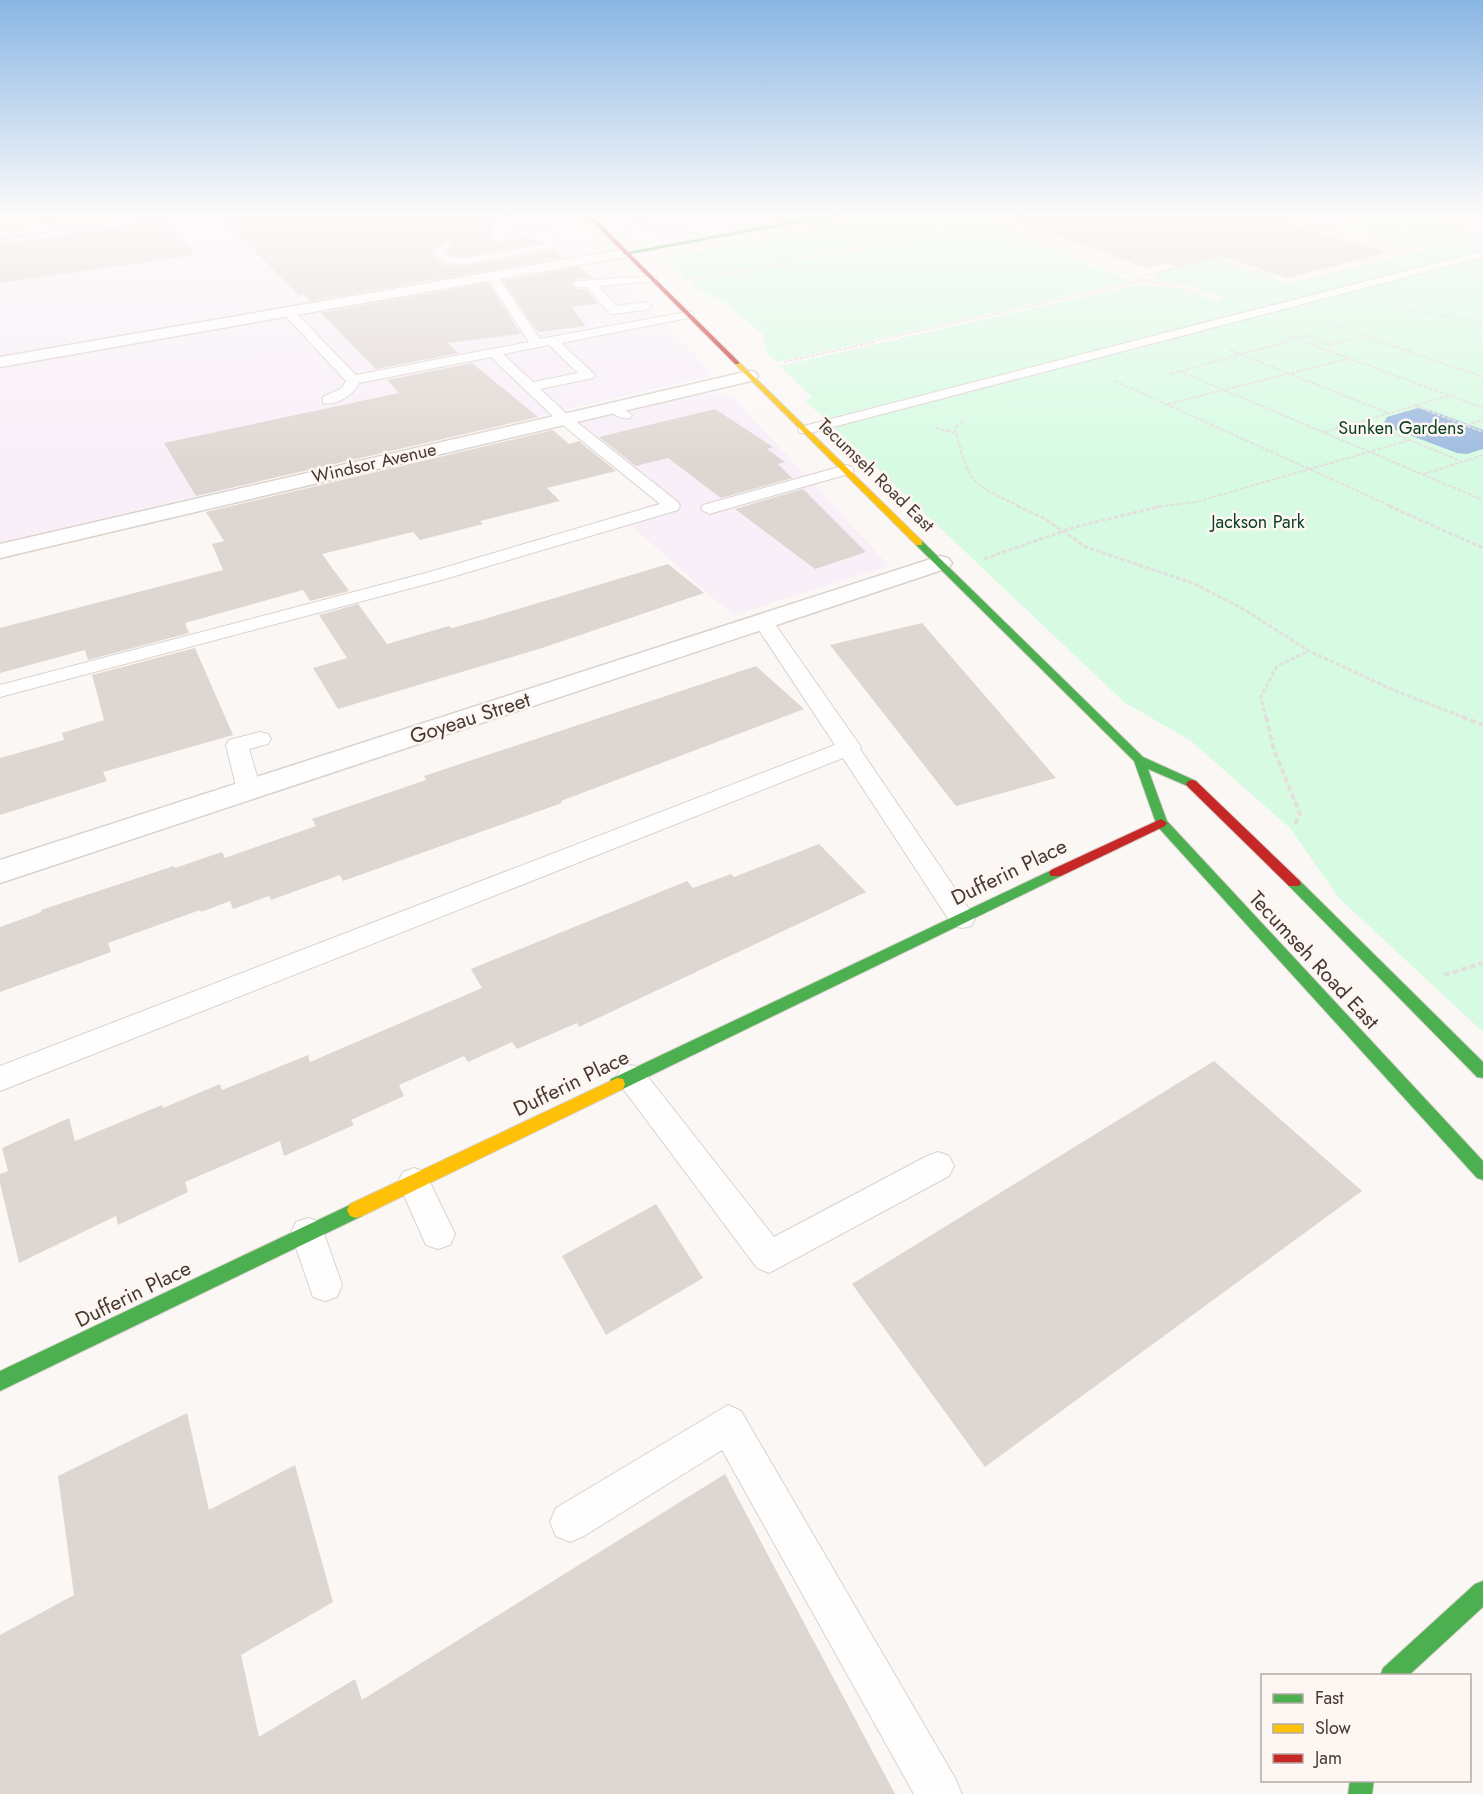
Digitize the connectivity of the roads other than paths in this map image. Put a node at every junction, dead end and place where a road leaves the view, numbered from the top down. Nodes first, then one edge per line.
1 (363, 299) edge
2 (507, 299) edge
3 (603, 299) edge
4 (620, 299) edge
5 (647, 299) edge
6 (672, 299) edge
7 (1311, 299) edge
8 (676, 303) junction
9 (613, 310) junction
10 (288, 312) junction
11 (597, 312) dead end
12 (688, 314) junction
13 (551, 340) junction
14 (536, 343) junction
15 (492, 351) junction
16 (0, 362) edge
17 (749, 376) junction
18 (353, 380) junction
19 (530, 387) junction
20 (328, 400) dead end
21 (564, 419) junction
22 (805, 430) junction
23 (841, 466) junction
24 (784, 478) dead end
25 (709, 509) dead end
26 (0, 551) edge
27 (940, 563) junction
28 (764, 621) junction
29 (0, 691) edge
30 (260, 739) dead end
31 (850, 747) junction
32 (1138, 760) junction
33 (249, 790) junction
34 (1161, 823) junction
35 (0, 872) edge
36 (962, 919) junction
37 (1483, 1072) edge
38 (631, 1077) junction
39 (0, 1079) edge
40 (938, 1166) dead end
41 (1483, 1173) edge
42 (414, 1182) junction
43 (308, 1233) junction
44 (438, 1234) dead end
45 (325, 1285) dead end
46 (0, 1381) edge
47 (570, 1522) dead end
48 (1483, 1592) edge
49 (1393, 1674) edge
50 (939, 1794) edge

1 - 10 street
2 - 14 lane
3 - 9 lane
4 - 9 lane
5 - 8 lane
6 - 8 main road, Tecumseh Road East
7 - 22 lane
8 - 12 main road, Tecumseh Road East
9 - 11 lane
10 - 16 street
10 - 18 lane
12 - 13 lane
12 - 17 main road, Tecumseh Road East
13 - 14 lane
13 - 19 lane
14 - 15 lane
15 - 18 lane
15 - 19 lane
17 - 21 street, Windsor Avenue
17 - 22 main road, Tecumseh Road East
18 - 20 lane
19 - 21 lane
21 - 26 street, Windsor Avenue
21 - 29 lane
22 - 23 main road, Tecumseh Road East
23 - 24 lane
23 - 25 lane
23 - 27 main road, Tecumseh Road East
27 - 28 street, Goyeau Street
27 - 32 main road, Tecumseh Road East
28 - 31 lane
28 - 33 street, Goyeau Street
30 - 33 lane
31 - 36 lane
31 - 39 lane
32 - 34 main road, Tecumseh Road East
32 - 37 main road, Tecumseh Road East
33 - 35 street, Goyeau Street
34 - 36 main road, Dufferin Place
34 - 41 main road, Tecumseh Road East
36 - 38 main road, Dufferin Place
38 - 40 lane
38 - 42 main road, Dufferin Place
42 - 43 main road, Dufferin Place
42 - 44 lane
43 - 45 lane
43 - 46 main road, Dufferin Place
47 - 50 lane
48 - 49 main road

